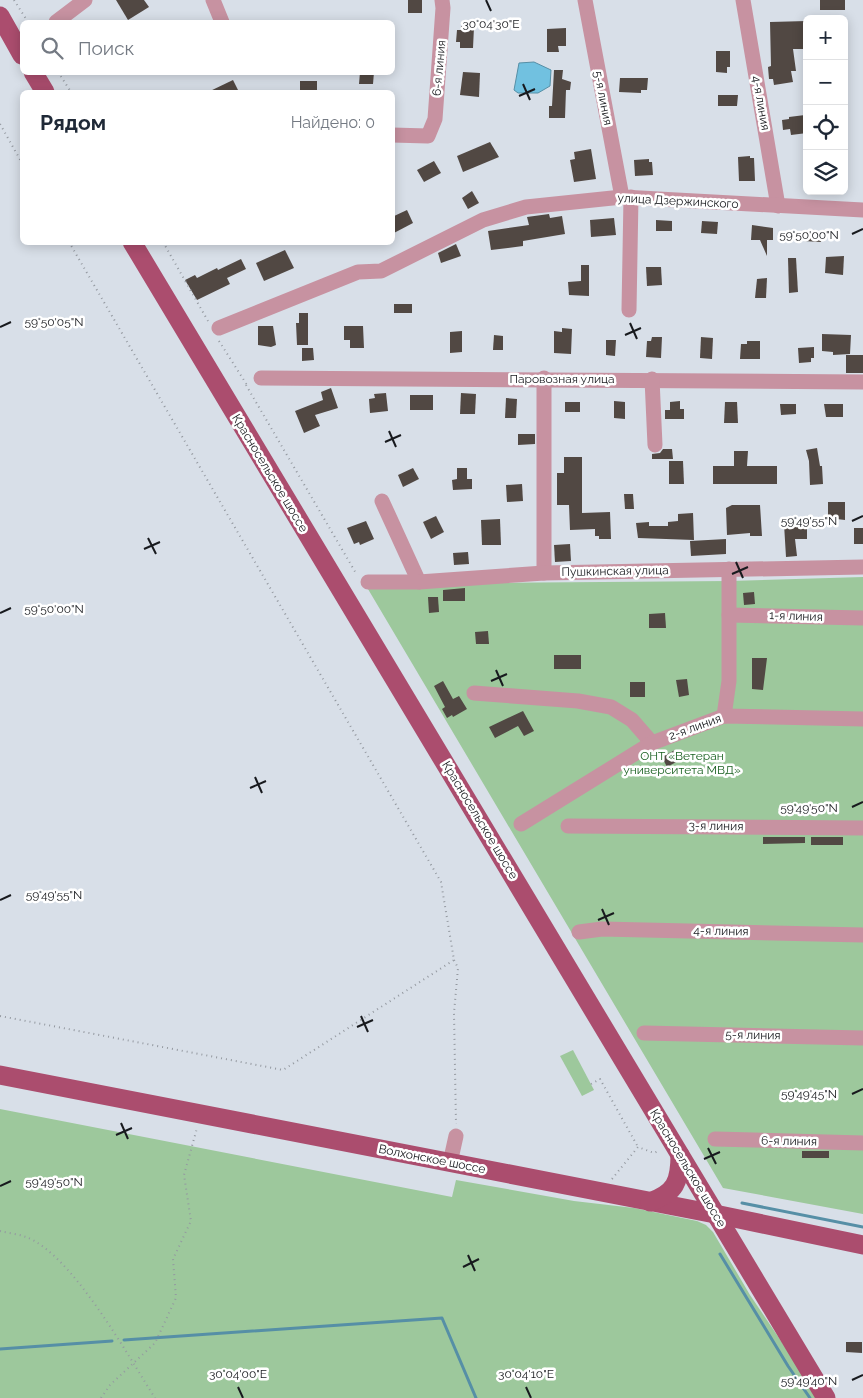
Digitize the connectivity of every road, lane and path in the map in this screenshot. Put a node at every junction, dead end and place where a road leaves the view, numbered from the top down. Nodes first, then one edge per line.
1 (14, 0) edge
2 (85, 0) edge
3 (213, 0) edge
4 (442, 0) edge
5 (585, 0) edge
6 (743, 0) edge
7 (0, 16) edge
8 (27, 20) edge
9 (59, 20) edge
10 (221, 20) edge
11 (20, 51) edge
12 (35, 75) edge
13 (60, 75) edge
14 (44, 90) edge
15 (70, 90) edge
16 (0, 124) edge
17 (395, 135) edge
18 (20, 159) edge
19 (626, 197) junction
20 (778, 206) junction
21 (863, 210) edge
22 (71, 245) edge
23 (134, 245) edge
24 (165, 245) edge
25 (629, 310) dead end
26 (215, 329) junction
27 (544, 378) junction
28 (652, 379) junction
29 (252, 382) junction
30 (863, 382) edge
31 (655, 445) dead end
32 (382, 501) dead end
33 (863, 566) edge
34 (730, 569) junction
35 (544, 573) junction
36 (364, 582) joint
37 (419, 582) junction
38 (729, 615) junction
39 (863, 618) edge
40 (474, 693) dead end
41 (724, 716) junction
42 (863, 719) edge
43 (652, 743) junction
44 (521, 824) dead end
45 (568, 826) dead end
46 (863, 828) edge
47 (579, 932) dead end
48 (863, 935) edge
49 (454, 960) junction
50 (0, 1016) edge
51 (644, 1033) dead end
52 (863, 1038) edge
53 (0, 1075) edge
54 (591, 1084) dead end
55 (199, 1119) dead end
56 (456, 1132) joint
57 (715, 1139) dead end
58 (863, 1143) edge
59 (638, 1147) junction
60 (663, 1148) dead end
61 (680, 1155) junction
62 (450, 1163) junction
63 (610, 1186) dead end
64 (650, 1202) junction
65 (715, 1214) junction
66 (0, 1231) edge
67 (863, 1245) edge
68 (133, 1364) junction
69 (102, 1398) edge
70 (155, 1398) edge
71 (826, 1398) edge

1 - 8 path
2 - 9 street
3 - 10 street
4 - 17 street, 6-я линия
5 - 19 street, 5-я линия
6 - 20 street, 4-я линия
7 - 11 main road
12 - 14 main road
13 - 15 path
16 - 18 path
19 - 20 street, улица Дзержинского
19 - 25 street, 5-я линия
19 - 26 street, улица Дзержинского
20 - 21 street, улица Дзержинского
22 - 49 path
23 - 61 main road, Красносельское шоссе
24 - 26 path
26 - 29 path
27 - 28 street, Паровозная улица
27 - 29 street, Паровозная улица
27 - 35 street
28 - 30 street, Паровозная улица
28 - 31 street
29 - 36 path
32 - 37 street
33 - 34 street, Пушкинская улица
34 - 35 street, Пушкинская улица
34 - 38 street
35 - 37 street, Пушкинская улица
36 - 37 street, Пушкинская улица
38 - 39 street, 1-я линия
38 - 41 street
40 - 43 street
41 - 42 street, 2-я линия
41 - 43 street, 2-я линия
43 - 44 street, 2-я линия
45 - 46 street, 3-я линия
47 - 48 street, 4-я линия
49 - 50 path
49 - 56 path
51 - 52 street, 5-я линия
53 - 62 main road, Волхонское шоссе
54 - 59 path
55 - 68 path
56 - 62 street
57 - 58 street, 6-я линия
59 - 60 path
59 - 63 path
61 - 64 main road
61 - 65 main road, Красносельское шоссе
62 - 64 main road, Волхонское шоссе
64 - 65 main road, Волхонское шоссе
65 - 67 main road, Волхонское шоссе
65 - 71 main road, Красносельское шоссе
66 - 68 path
68 - 69 path
68 - 70 path

